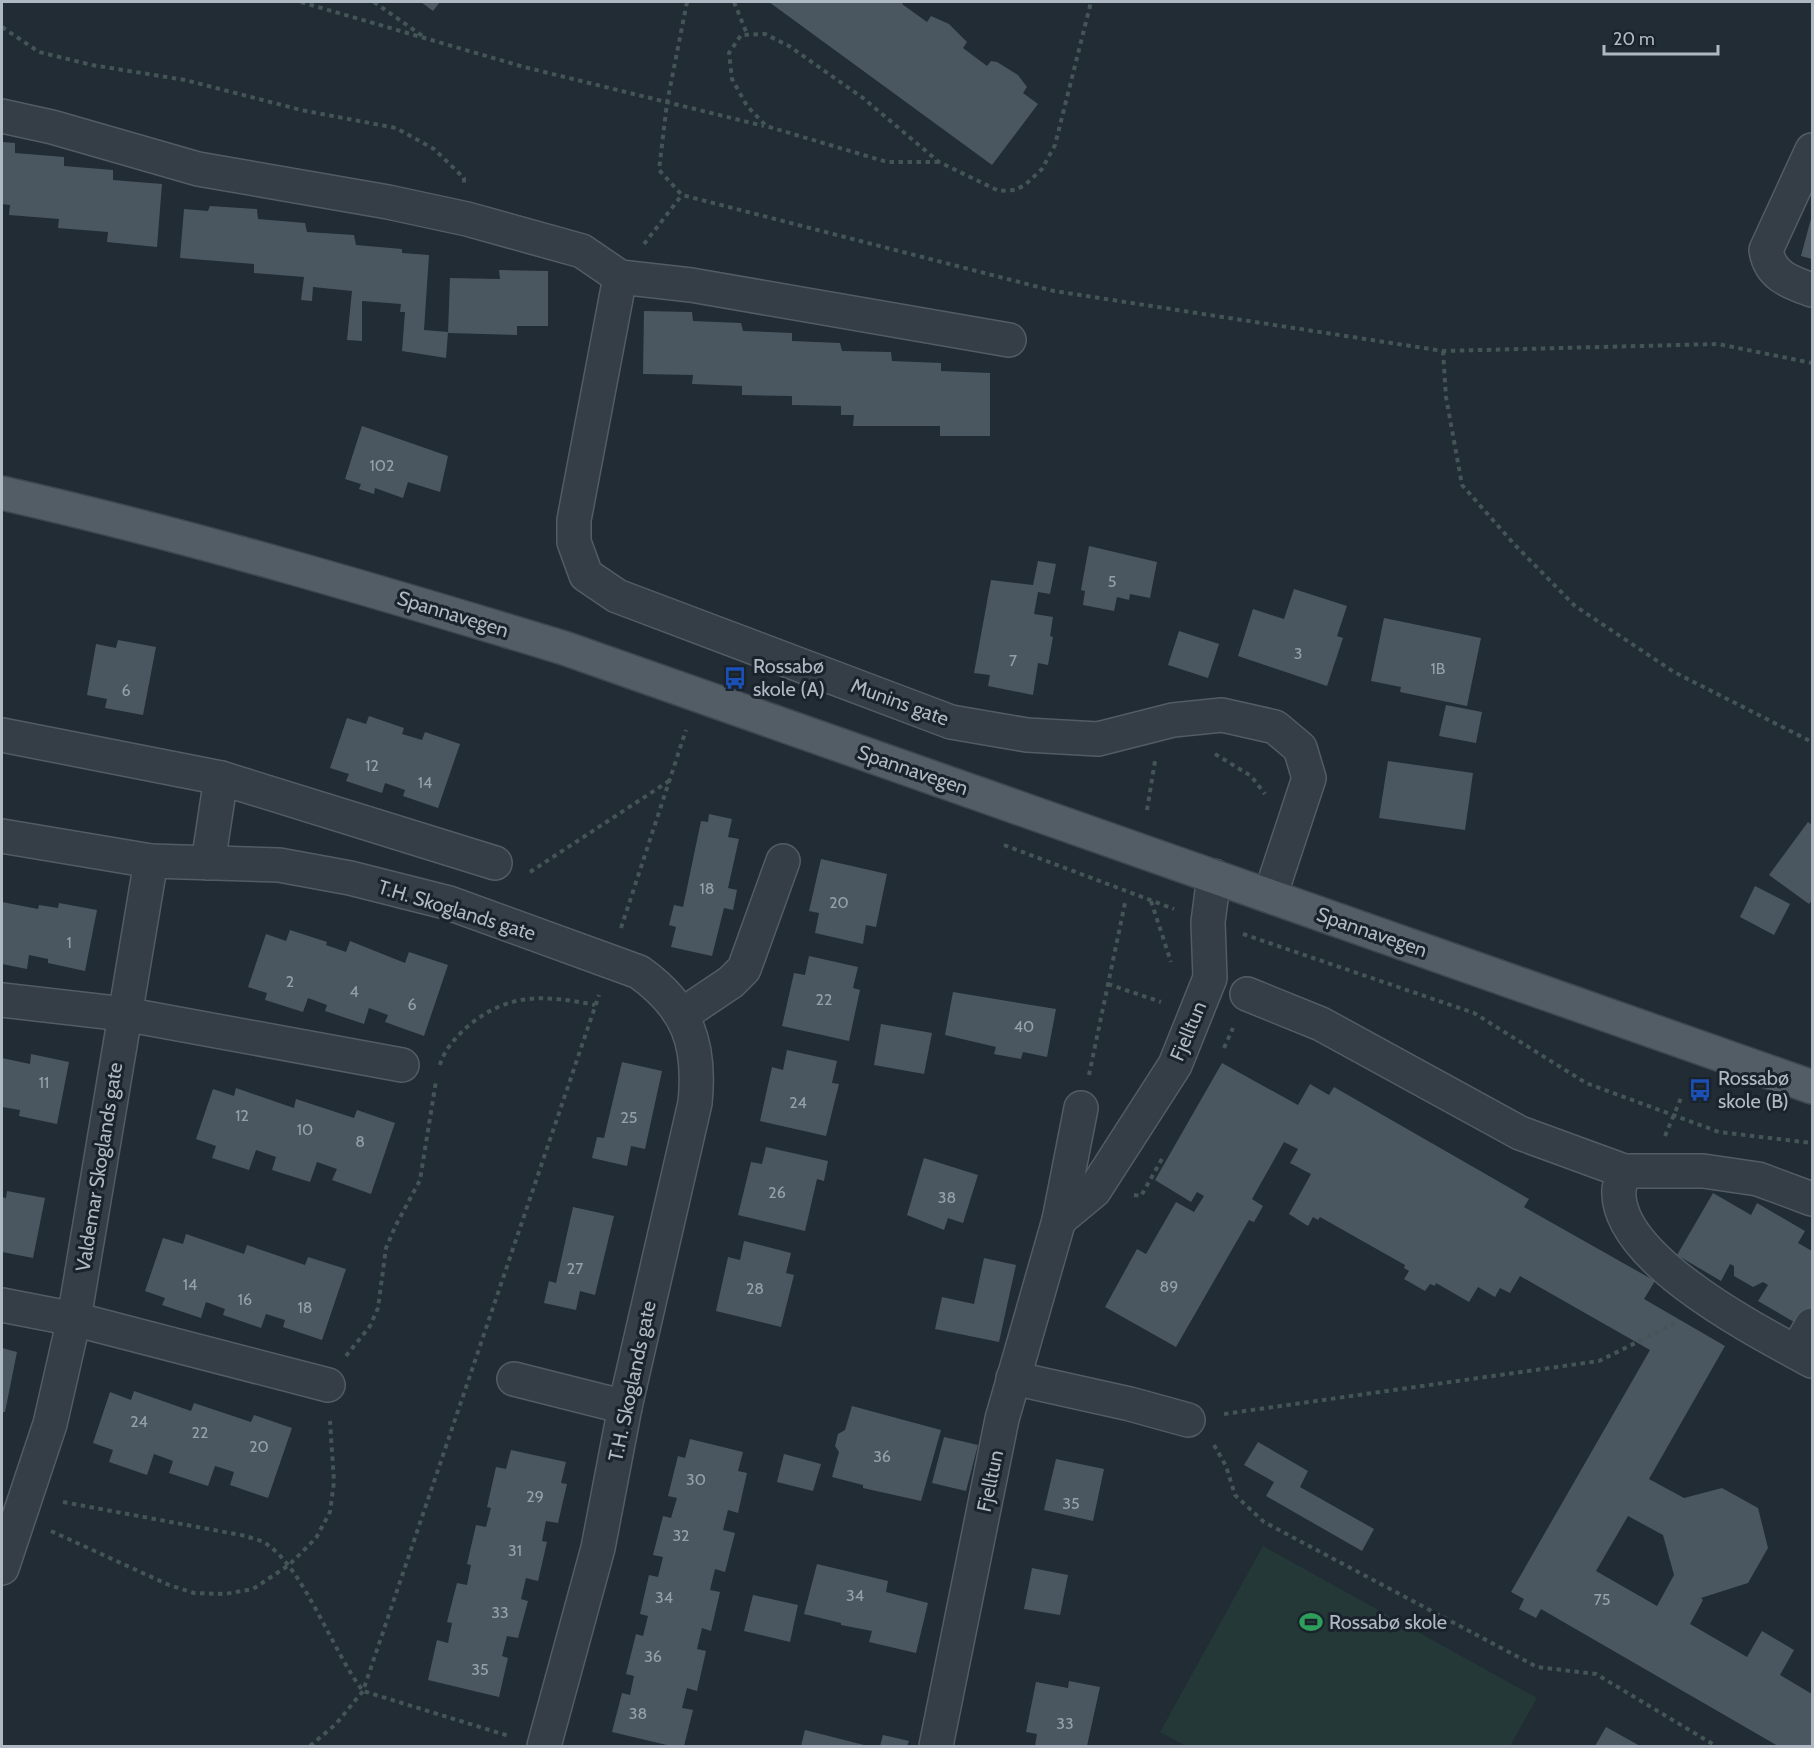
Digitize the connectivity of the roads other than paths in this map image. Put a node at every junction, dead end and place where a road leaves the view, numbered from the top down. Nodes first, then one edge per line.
1 (2, 116) edge
2 (1812, 150) edge
3 (620, 277) junction
4 (1812, 290) edge
5 (1009, 340) dead end
6 (2, 493) edge
7 (2, 735) edge
8 (221, 778) junction
9 (2, 836) edge
10 (151, 861) junction
11 (783, 861) dead end
12 (208, 863) junction
13 (495, 863) dead end
14 (1214, 876) junction
15 (1270, 896) junction
16 (1247, 994) dead end
17 (2, 1000) edge
18 (124, 1014) junction
19 (682, 1015) junction
20 (402, 1065) dead end
21 (1812, 1087) edge
22 (1081, 1108) road end
23 (1624, 1172) junction
24 (1812, 1199) edge
25 (1059, 1220) junction
26 (2, 1305) edge
27 (74, 1319) junction
28 (1807, 1346) edge
29 (1013, 1378) junction
30 (514, 1380) dead end
31 (328, 1385) road end
32 (625, 1407) junction
33 (1188, 1420) road end
34 (16, 1507) edge
35 (2, 1568) edge
36 (544, 1746) edge
37 (936, 1746) edge

1 - 3 street
2 - 4 street
3 - 5 street
3 - 15 street, Munins gate
6 - 14 main road, Spannavegen
7 - 8 street
8 - 12 street
8 - 13 street
9 - 10 street, T.H. Skoglands gate
10 - 12 street, T.H. Skoglands gate
10 - 18 street, Valdemar Skoglands gate
11 - 19 street
12 - 19 street, T.H. Skoglands gate
14 - 15 main road, Spannavegen
14 - 25 street, Fjelltun
15 - 21 main road, Spannavegen
16 - 23 street
17 - 18 street
18 - 20 street
18 - 27 street, Valdemar Skoglands gate
19 - 32 street, T.H. Skoglands gate
22 - 25 street, Fjelltun
23 - 24 street
23 - 28 street
25 - 29 street, Fjelltun
26 - 27 street
27 - 31 street
27 - 34 street, Valdemar Skoglands gate
29 - 33 street
29 - 37 street, Fjelltun
30 - 32 street
32 - 36 street, T.H. Skoglands gate
34 - 35 street, Valdemar Skoglands gate

